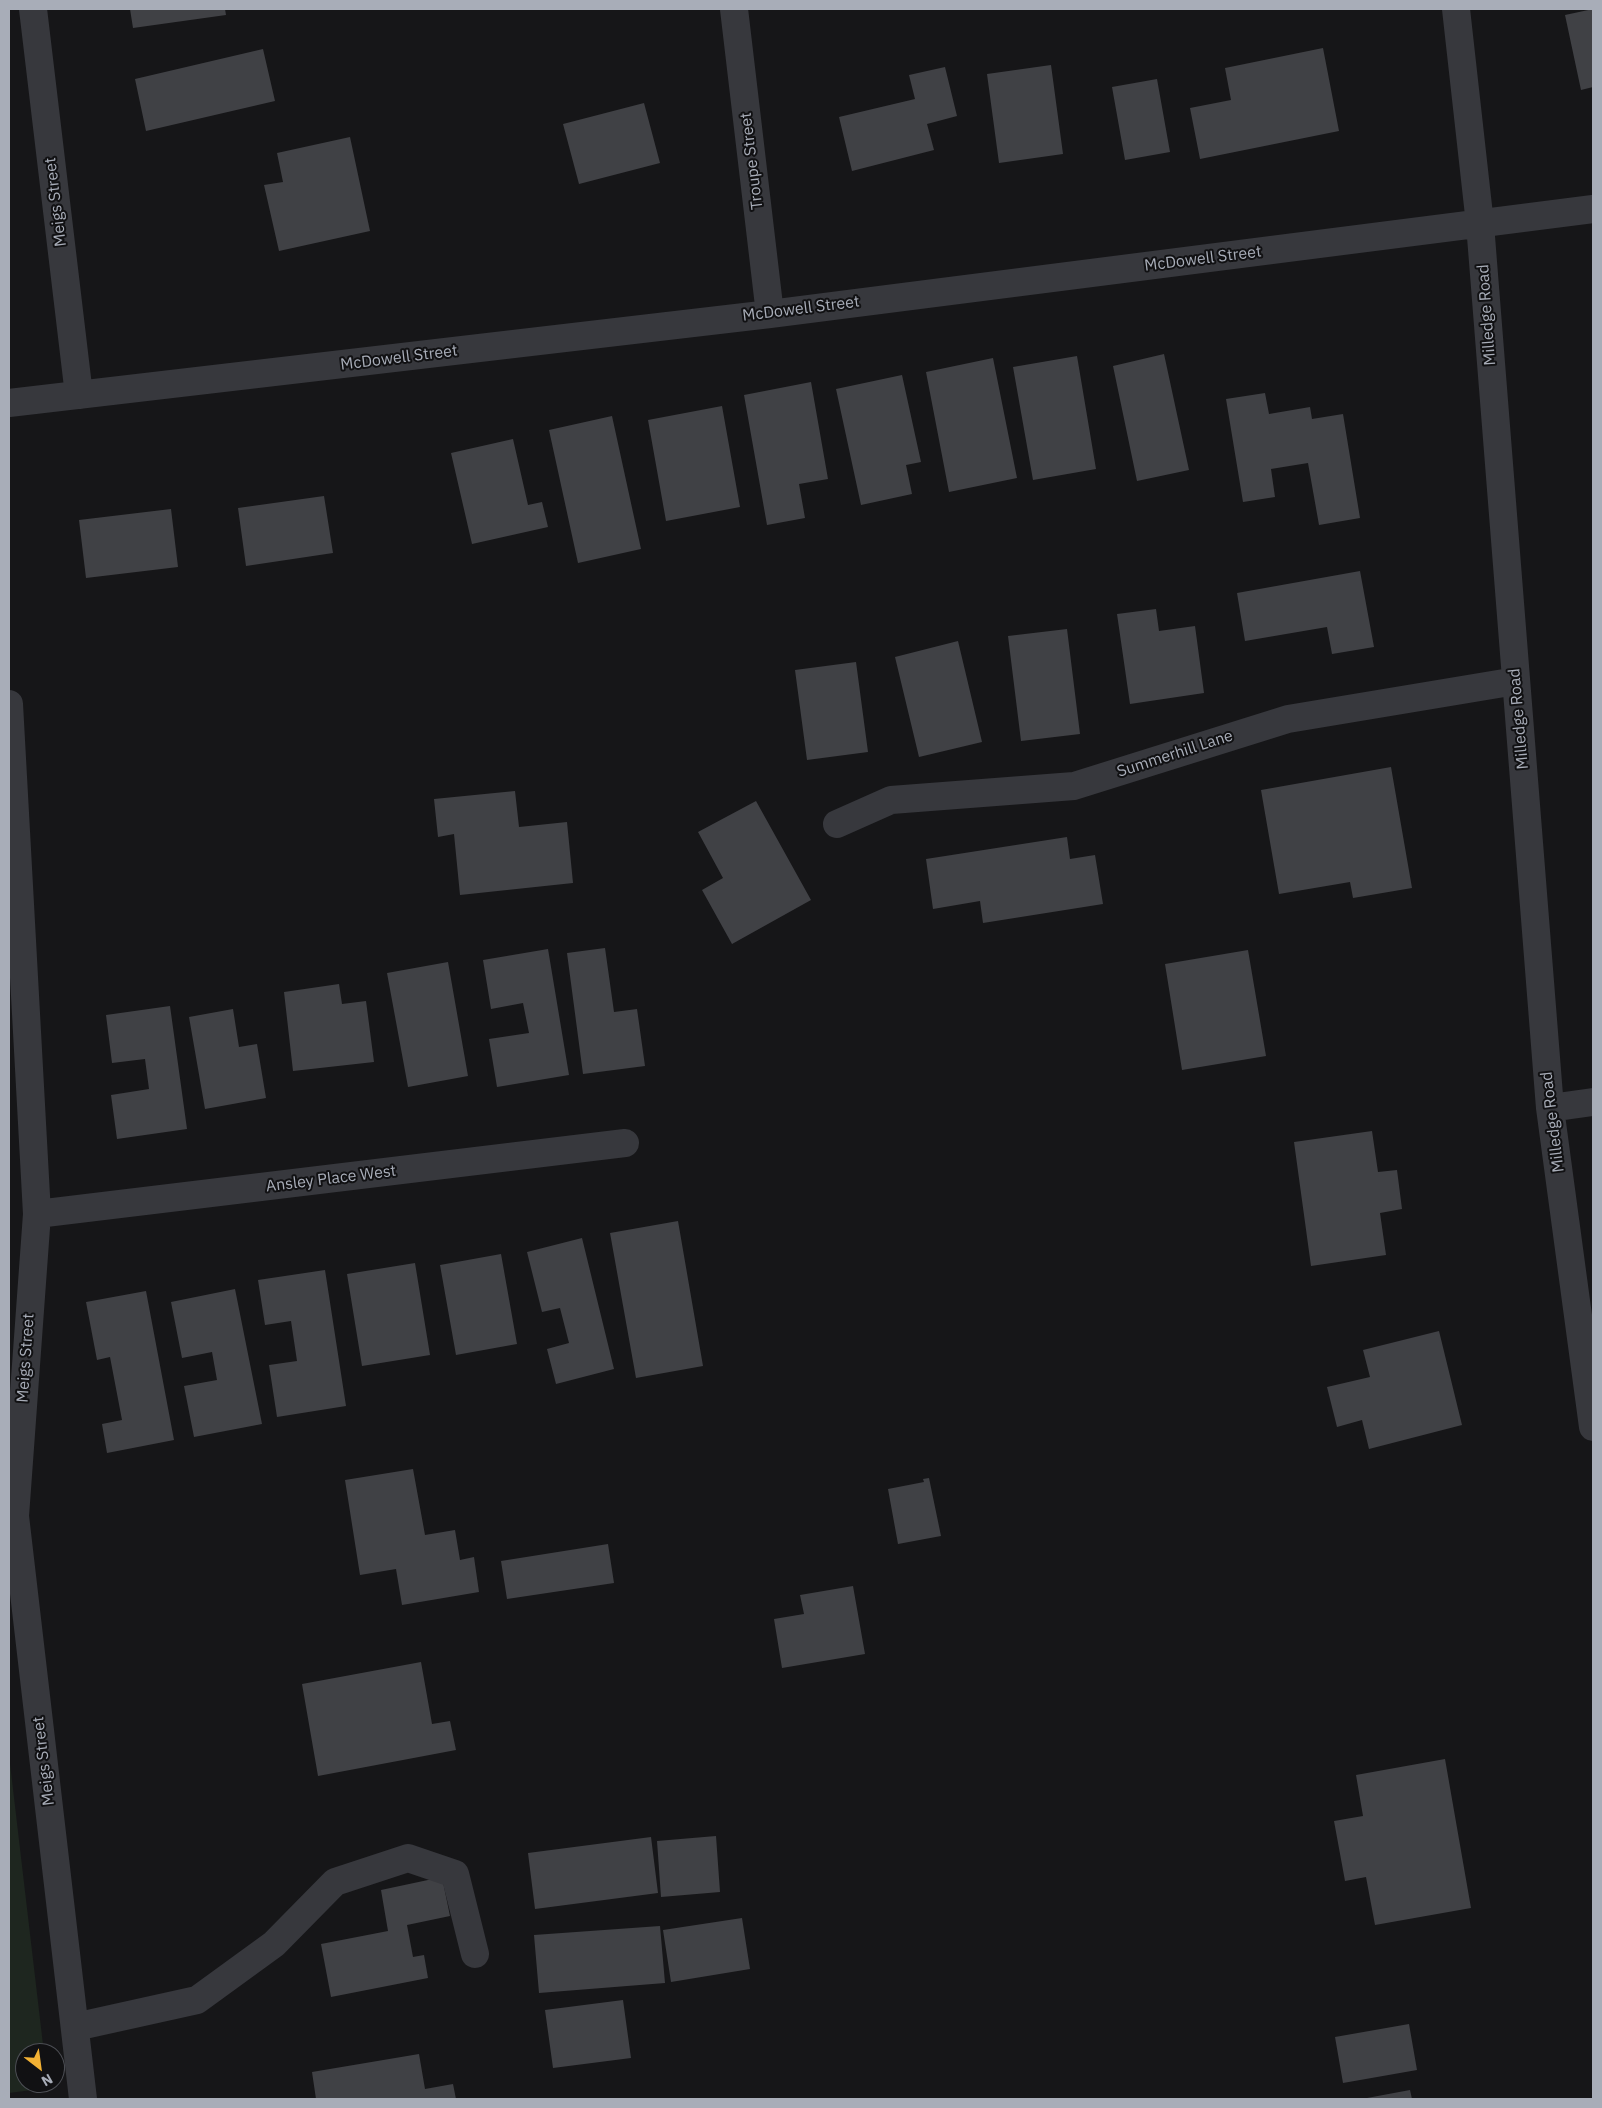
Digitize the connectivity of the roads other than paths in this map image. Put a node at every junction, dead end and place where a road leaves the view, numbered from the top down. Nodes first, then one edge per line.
1 (33, 9) edge
2 (734, 9) edge
3 (1456, 9) edge
4 (1593, 209) edge
5 (1480, 224) junction
6 (770, 314) junction
7 (79, 396) junction
8 (9, 404) edge
9 (1516, 681) junction
10 (9, 704) edge
11 (837, 824) dead end
12 (16, 958) edge
13 (1593, 1102) edge
14 (1550, 1108) junction
15 (625, 1143) dead end
16 (37, 1214) junction
17 (1593, 1427) edge
18 (12, 1516) edge
19 (475, 1954) dead end
20 (75, 2027) junction
21 (83, 2099) edge

1 - 7 street, Meigs Street
2 - 6 street, Troupe Street
3 - 5 street, Milledge Road
4 - 5 street, McDowell Street
5 - 6 street, McDowell Street
5 - 9 street, Milledge Road
6 - 7 street, McDowell Street
7 - 8 street, McDowell Street
9 - 11 street, Summerhill Lane
9 - 14 street, Milledge Road
10 - 12 street, Meigs Street
12 - 16 street, Meigs Street
13 - 14 street
14 - 17 street, Milledge Road
15 - 16 street, Ansley Place West
16 - 18 street, Meigs Street
18 - 20 street, Meigs Street
19 - 20 street
20 - 21 street, Meigs Street

